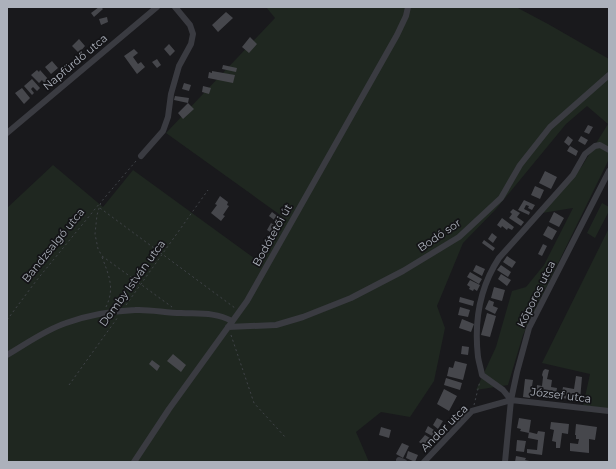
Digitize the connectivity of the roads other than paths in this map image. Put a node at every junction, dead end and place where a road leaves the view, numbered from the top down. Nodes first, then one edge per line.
1 (157, 7) edge
2 (175, 7) edge
3 (408, 7) edge
4 (609, 75) edge
5 (7, 133) edge
6 (609, 150) edge
7 (141, 156) road end
8 (609, 171) edge
9 (232, 321) junction
10 (228, 327) junction
11 (7, 355) edge
12 (511, 400) junction
13 (609, 411) edge
14 (134, 462) edge
15 (424, 462) edge
16 (505, 462) edge

1 - 5 street, Napfürdő utca
2 - 7 street
3 - 9 street, Bodótetői út
4 - 10 street, Bodó sor
6 - 12 street
8 - 12 street, Kőporos utca
9 - 10 street, Bodótetői út
9 - 11 street
10 - 14 street, Bodótetői út
12 - 13 street, József utca
12 - 15 street, Andor utca
12 - 16 street

